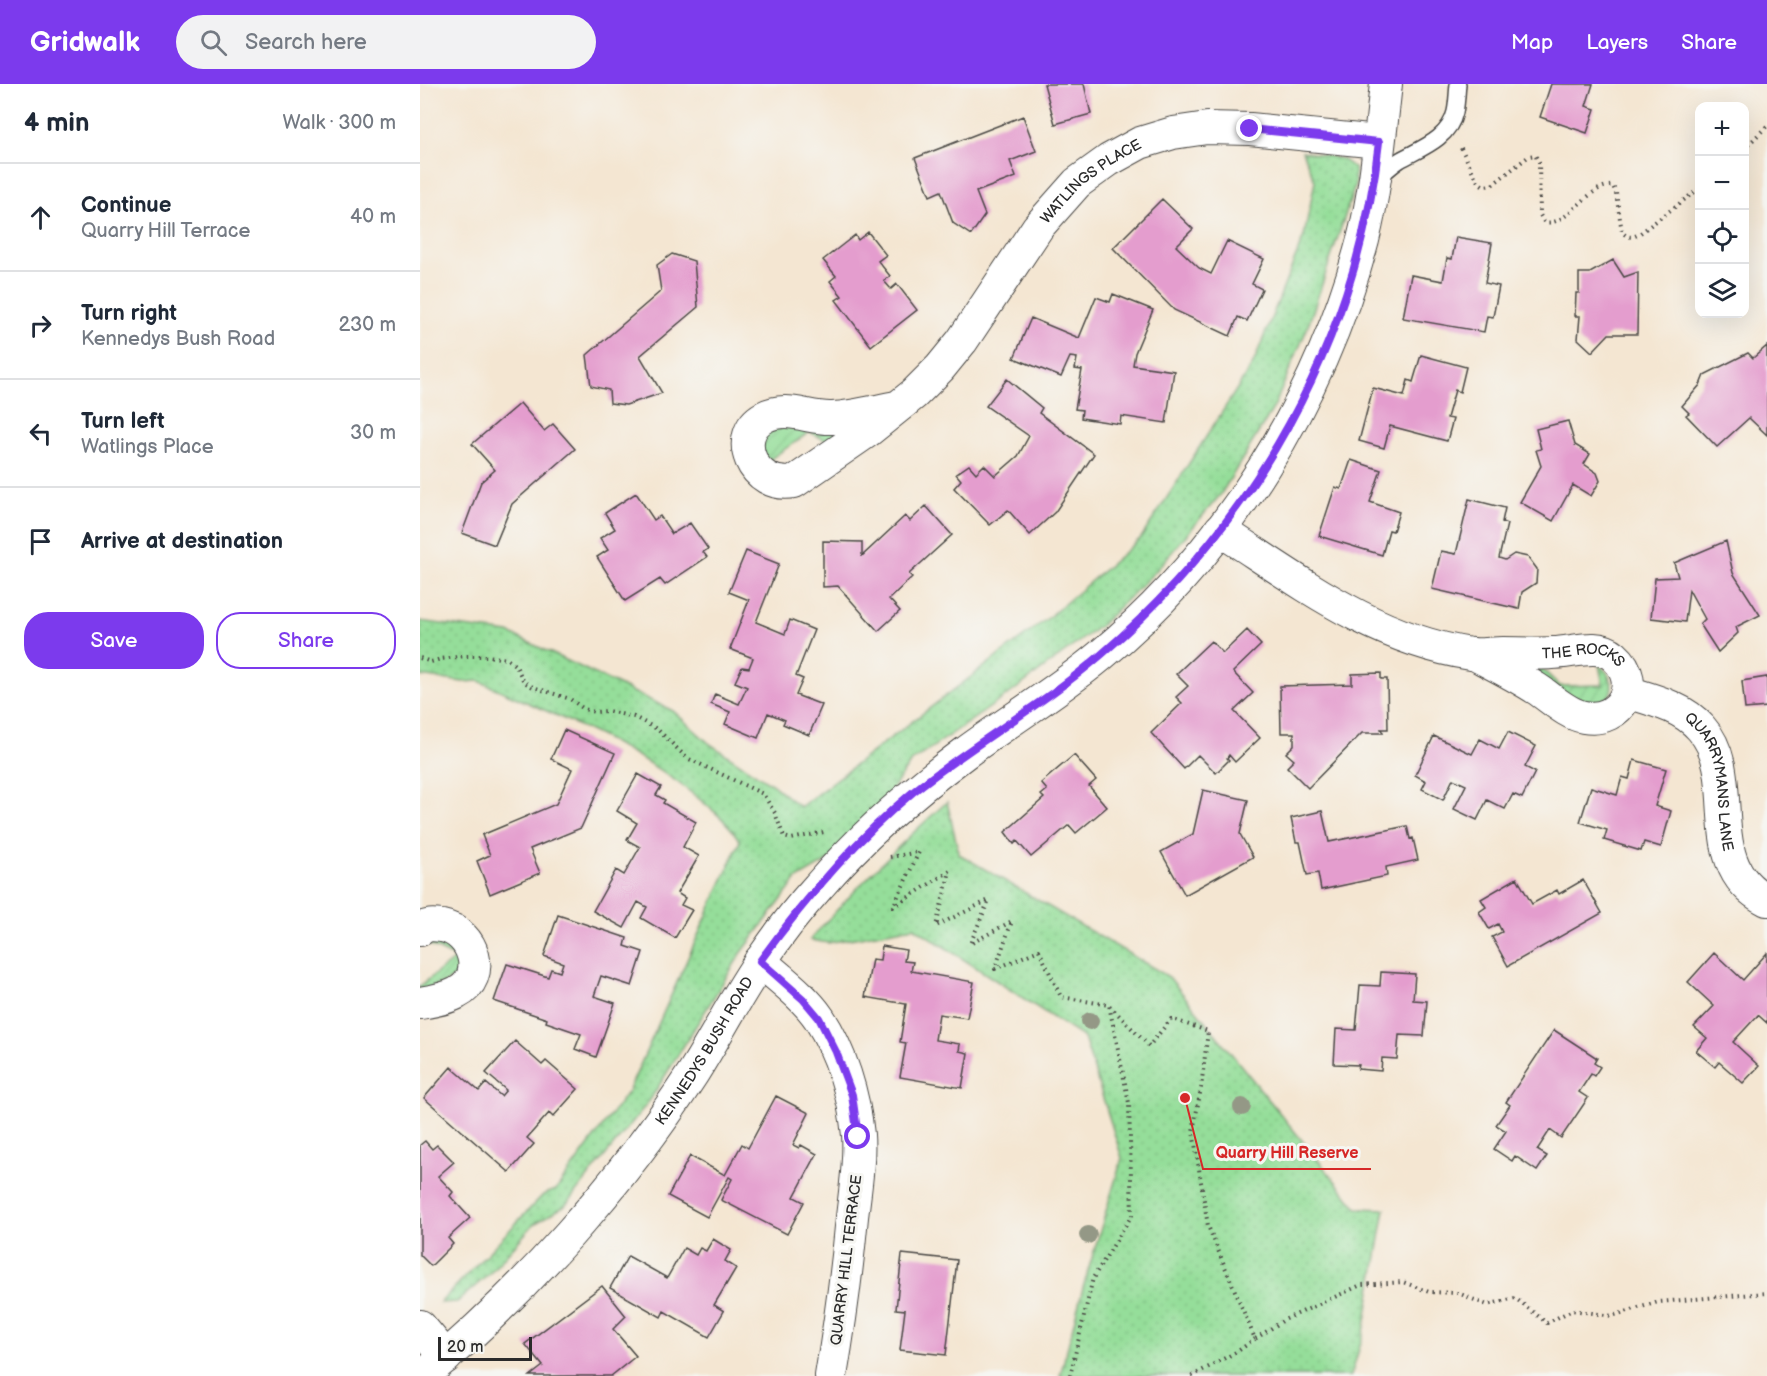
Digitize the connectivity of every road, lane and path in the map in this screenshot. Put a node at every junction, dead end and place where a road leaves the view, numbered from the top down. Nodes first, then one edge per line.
1 (1386, 84) edge
2 (1458, 84) edge
3 (1767, 126) edge
4 (1446, 129) junction
5 (1379, 142) junction
6 (1749, 144) edge
7 (1374, 181) junction
8 (1695, 192) edge
9 (896, 407) dead end
10 (1221, 530) junction
11 (1474, 654) junction
12 (420, 658) edge
13 (1627, 692) junction
14 (855, 845) junction
15 (1767, 900) edge
16 (420, 930) edge
17 (760, 961) junction
18 (420, 1004) edge
19 (1109, 1005) junction
20 (1767, 1293) edge
21 (420, 1326) edge
22 (1255, 1339) junction
23 (435, 1366) edge
24 (831, 1376) edge
25 (1070, 1376) edge
26 (1192, 1376) edge

1 - 5 street, KENNEDYS BUSH ROAD
2 - 4 lane
3 - 6 path
4 - 7 lane
4 - 8 path
5 - 7 street, KENNEDYS BUSH ROAD
5 - 9 street, WATLINGS PLACE
7 - 10 street, KENNEDYS BUSH ROAD
10 - 11 street, THE ROCKS
10 - 14 street, KENNEDYS BUSH ROAD
11 - 13 street, THE ROCKS
11 - 13 street, THE ROCKS
12 - 14 path
13 - 15 street, QUARRYMANS LANE
14 - 17 street, KENNEDYS BUSH ROAD
14 - 19 path
16 - 18 street
17 - 23 street, KENNEDYS BUSH ROAD
17 - 24 street, QUARRY HILL TERRACE
19 - 22 path
19 - 25 path
20 - 22 path
21 - 23 street
22 - 26 path

